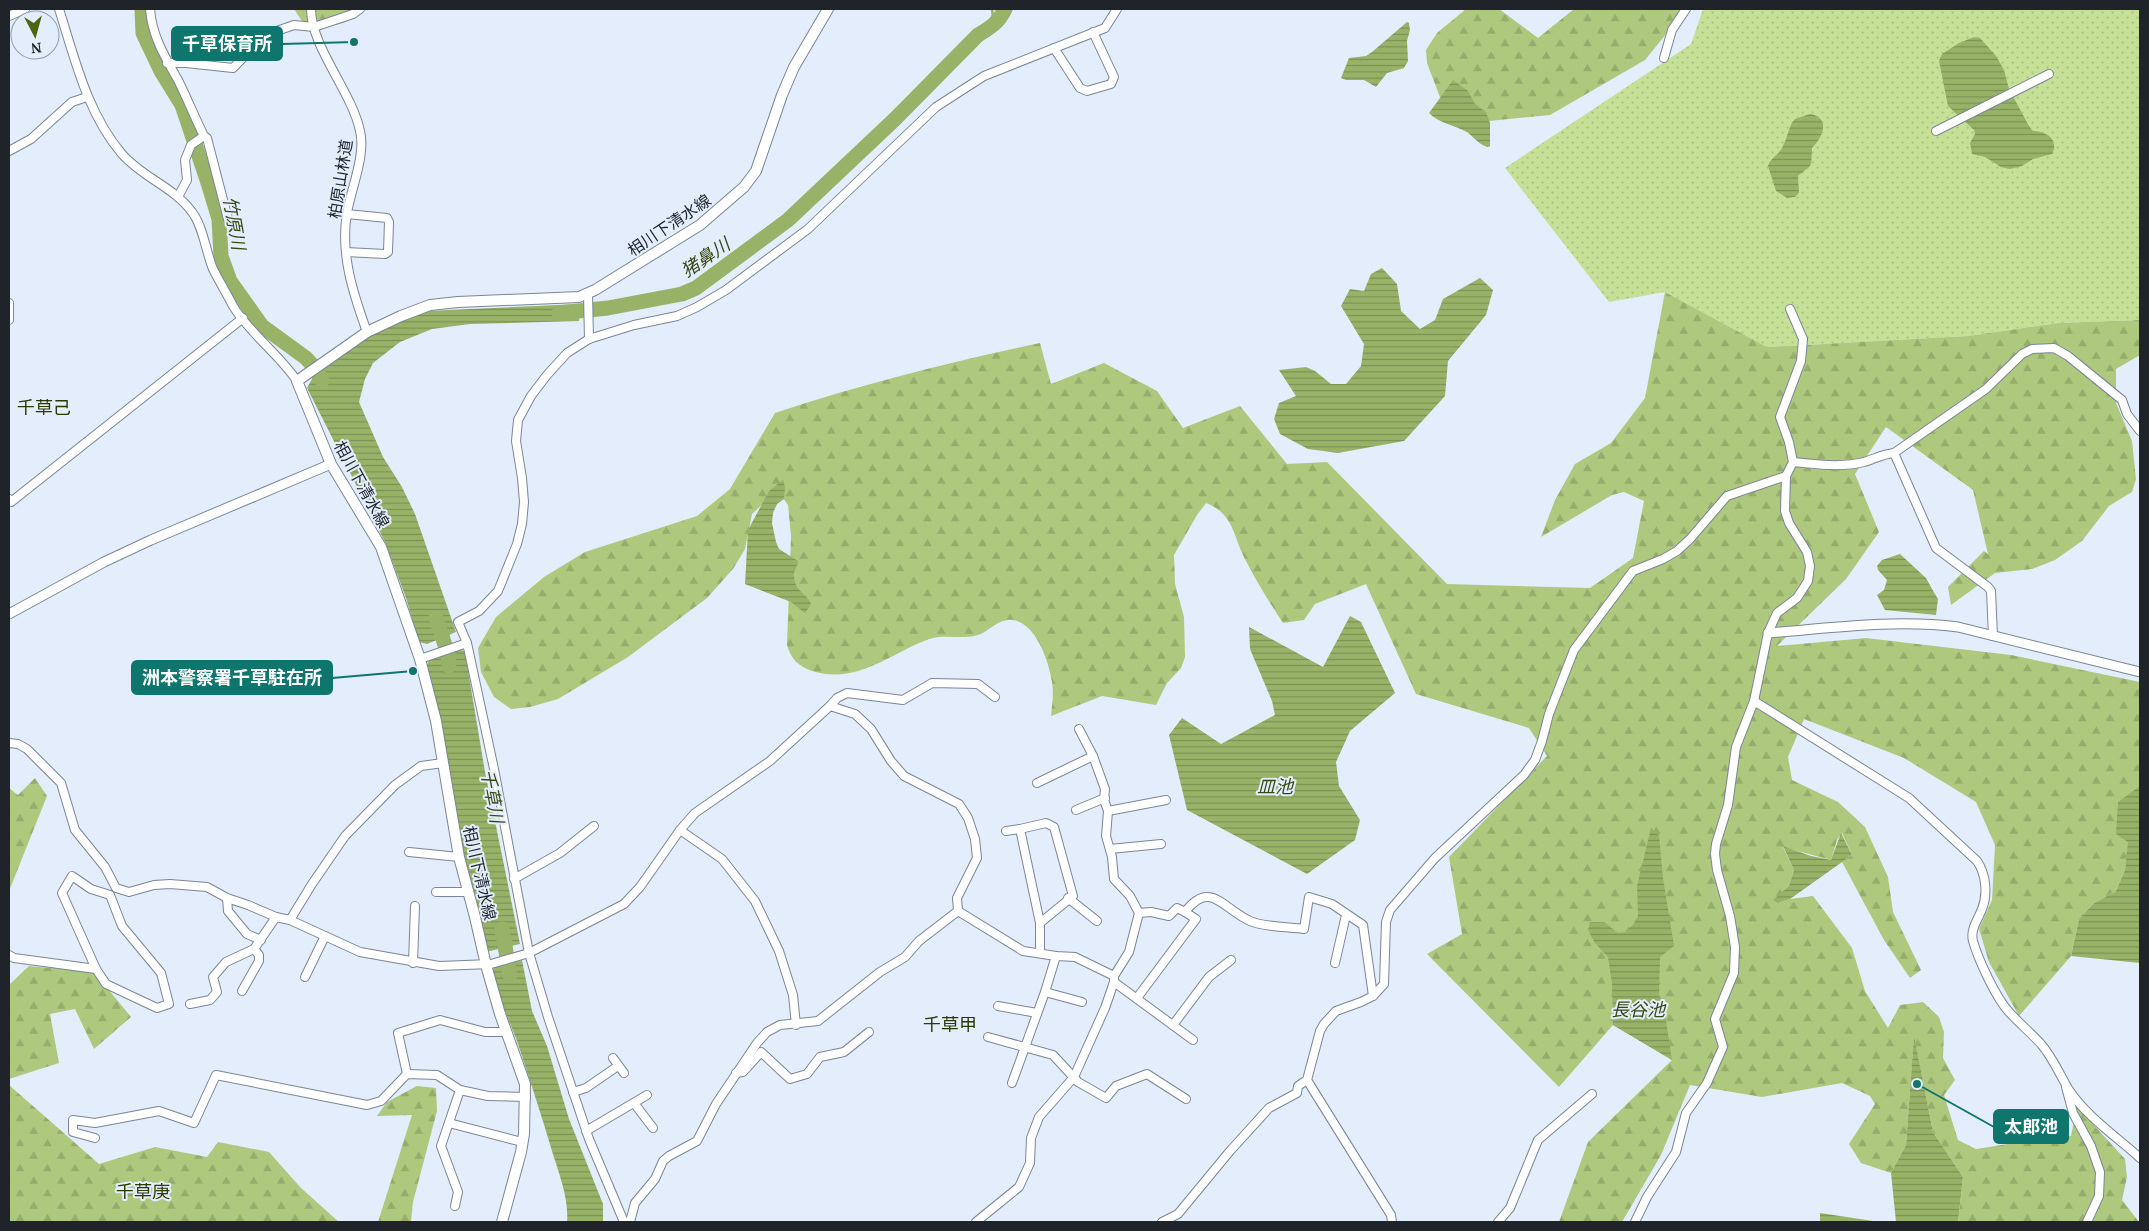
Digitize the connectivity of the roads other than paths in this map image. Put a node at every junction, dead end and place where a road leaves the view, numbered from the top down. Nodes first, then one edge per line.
1 (25, 9) edge
2 (59, 9) edge
3 (150, 9) edge
4 (310, 9) edge
5 (360, 9) edge
6 (828, 9) edge
7 (1117, 9) edge
8 (1686, 9) edge
9 (9, 16) edge
10 (314, 27) junction
11 (1093, 32) junction
12 (1054, 48) junction
13 (1664, 58) dead end
14 (167, 63) junction
15 (2050, 74) dead end
16 (87, 97) junction
17 (1936, 131) dead end
18 (203, 137) junction
19 (9, 151) edge
20 (179, 195) junction
21 (347, 214) junction
22 (228, 219) dead end
23 (346, 252) junction
24 (588, 297) junction
25 (9, 308) edge
26 (1790, 309) dead end
27 (243, 318) junction
28 (9, 320) edge
29 (367, 332) junction
30 (589, 335) junction
31 (301, 379) junction
32 (2140, 431) edge
33 (1894, 453) junction
34 (1793, 462) junction
35 (331, 464) junction
36 (1786, 476) junction
37 (9, 499) edge
38 (9, 614) edge
39 (1768, 633) junction
40 (1993, 636) junction
41 (468, 643) junction
42 (420, 659) junction
43 (2140, 672) edge
44 (995, 697) dead end
45 (1754, 701) junction
46 (830, 706) junction
47 (1079, 728) dead end
48 (9, 743) edge
49 (1093, 756) junction
50 (443, 763) junction
51 (1036, 783) dead end
52 (1105, 798) junction
53 (1166, 800) dead end
54 (1076, 810) dead end
55 (1108, 811) junction
56 (594, 826) dead end
57 (1020, 829) junction
58 (680, 830) junction
59 (1006, 831) dead end
60 (1161, 844) dead end
61 (1110, 849) junction
62 (409, 852) dead end
63 (459, 857) junction
64 (514, 879) junction
65 (113, 891) junction
66 (436, 892) dead end
67 (469, 892) junction
68 (227, 898) junction
69 (1068, 898) junction
70 (415, 906) dead end
71 (958, 911) junction
72 (1185, 912) junction
73 (1139, 913) junction
74 (1346, 915) junction
75 (276, 917) junction
76 (290, 920) junction
77 (1097, 921) dead end
78 (1040, 923) junction
79 (325, 936) junction
80 (260, 940) junction
81 (254, 949) junction
82 (527, 954) junction
83 (1040, 954) junction
84 (9, 955) edge
85 (1056, 956) junction
86 (1230, 960) dead end
87 (413, 963) junction
88 (1335, 963) dead end
89 (488, 964) junction
90 (96, 969) junction
91 (305, 977) dead end
92 (1114, 979) junction
93 (242, 991) dead end
94 (1045, 992) junction
95 (1373, 996) junction
96 (1137, 998) junction
97 (1082, 1002) dead end
98 (190, 1004) dead end
99 (998, 1006) dead end
100 (1037, 1013) junction
101 (796, 1024) junction
102 (1173, 1025) junction
103 (506, 1032) junction
104 (869, 1032) dead end
105 (988, 1037) dead end
106 (1192, 1040) dead end
107 (1026, 1048) junction
108 (613, 1058) dead end
109 (618, 1066) junction
110 (624, 1073) dead end
111 (736, 1073) junction
112 (407, 1074) junction
113 (2062, 1074) junction
114 (1074, 1076) junction
115 (1307, 1080) junction
116 (1012, 1083) dead end
117 (460, 1090) junction
118 (573, 1092) junction
119 (1592, 1094) dead end
120 (647, 1095) dead end
121 (526, 1097) junction
122 (1186, 1099) dead end
123 (634, 1103) junction
124 (449, 1123) junction
125 (654, 1128) dead end
126 (586, 1131) junction
127 (95, 1138) dead end
128 (522, 1142) junction
129 (2140, 1158) edge
130 (455, 1206) dead end
131 (502, 1222) edge
132 (624, 1222) edge
133 (630, 1222) edge
134 (976, 1222) edge
135 (1162, 1222) edge
136 (1392, 1222) edge
137 (1498, 1222) edge
138 (1634, 1222) edge
139 (2087, 1222) edge

1 - 9 street
2 - 16 street
3 - 14 street
4 - 10 street, 柏原山林道
5 - 10 street
6 - 24 main road, 相川下清水線
7 - 11 street
8 - 13 street
10 - 14 street
10 - 21 street, 柏原山林道
11 - 12 street
11 - 12 street
12 - 30 street
14 - 18 street
15 - 17 street
16 - 19 street
16 - 20 street
18 - 20 street
18 - 22 street
20 - 27 street
21 - 23 street, 柏原山林道
21 - 23 street
23 - 29 street, 柏原山林道
24 - 29 main road, 相川下清水線
24 - 30 street
25 - 28 street
26 - 34 street
27 - 31 street
27 - 37 street
29 - 31 main road, 相川下清水線
30 - 41 street
31 - 35 main road, 相川下清水線
32 - 33 street
33 - 34 street
33 - 40 street
34 - 36 street
35 - 38 street
35 - 42 main road, 相川下清水線
36 - 39 street
36 - 95 street
39 - 40 street
39 - 45 street
40 - 43 street
41 - 42 street
41 - 64 street
42 - 50 main road, 相川下清水線
44 - 46 street
45 - 113 street
45 - 138 street
46 - 58 street
46 - 71 street
47 - 49 street
48 - 65 street
49 - 51 street
49 - 52 street
50 - 63 main road, 相川下清水線
50 - 76 street
52 - 54 street
52 - 55 street
53 - 55 street
55 - 61 street
56 - 64 street
57 - 59 street
57 - 69 street
57 - 78 street
58 - 82 street
58 - 101 street
60 - 61 street
61 - 73 street
62 - 63 street
63 - 67 main road, 相川下清水線
64 - 82 street
65 - 68 street
65 - 90 street
65 - 90 street
66 - 67 street
67 - 89 main road, 相川下清水線
68 - 75 street
68 - 80 street
69 - 77 street
69 - 78 street
70 - 87 street
71 - 83 street
71 - 101 street
72 - 73 street
72 - 74 street
72 - 96 street
73 - 92 street
74 - 88 street
74 - 95 street
75 - 76 street
75 - 80 street
76 - 79 street
78 - 83 street
79 - 87 street
79 - 91 street
80 - 81 street
81 - 93 street
81 - 98 street
82 - 89 street
82 - 118 street
83 - 85 street
84 - 90 street
85 - 92 street
85 - 94 street
86 - 102 street
87 - 89 street
89 - 103 main road, 相川下清水線
92 - 96 street
92 - 114 street
94 - 97 street
94 - 100 street
95 - 115 street
96 - 102 street
99 - 100 street
100 - 107 street
101 - 111 street
102 - 106 street
103 - 112 street
103 - 121 main road, 相川下清水線
104 - 111 street
105 - 107 street
107 - 114 street
107 - 116 street
108 - 109 street
109 - 110 street
109 - 118 street
111 - 133 street
112 - 117 street
112 - 127 street
113 - 129 street
113 - 139 street
114 - 122 street
114 - 134 street
115 - 135 street
115 - 136 street
117 - 121 street
117 - 124 street
118 - 126 street
119 - 137 street
120 - 123 street
121 - 128 main road, 相川下清水線
123 - 125 street
123 - 126 street
124 - 128 street
124 - 130 street
126 - 132 street
128 - 131 main road, 相川下清水線

